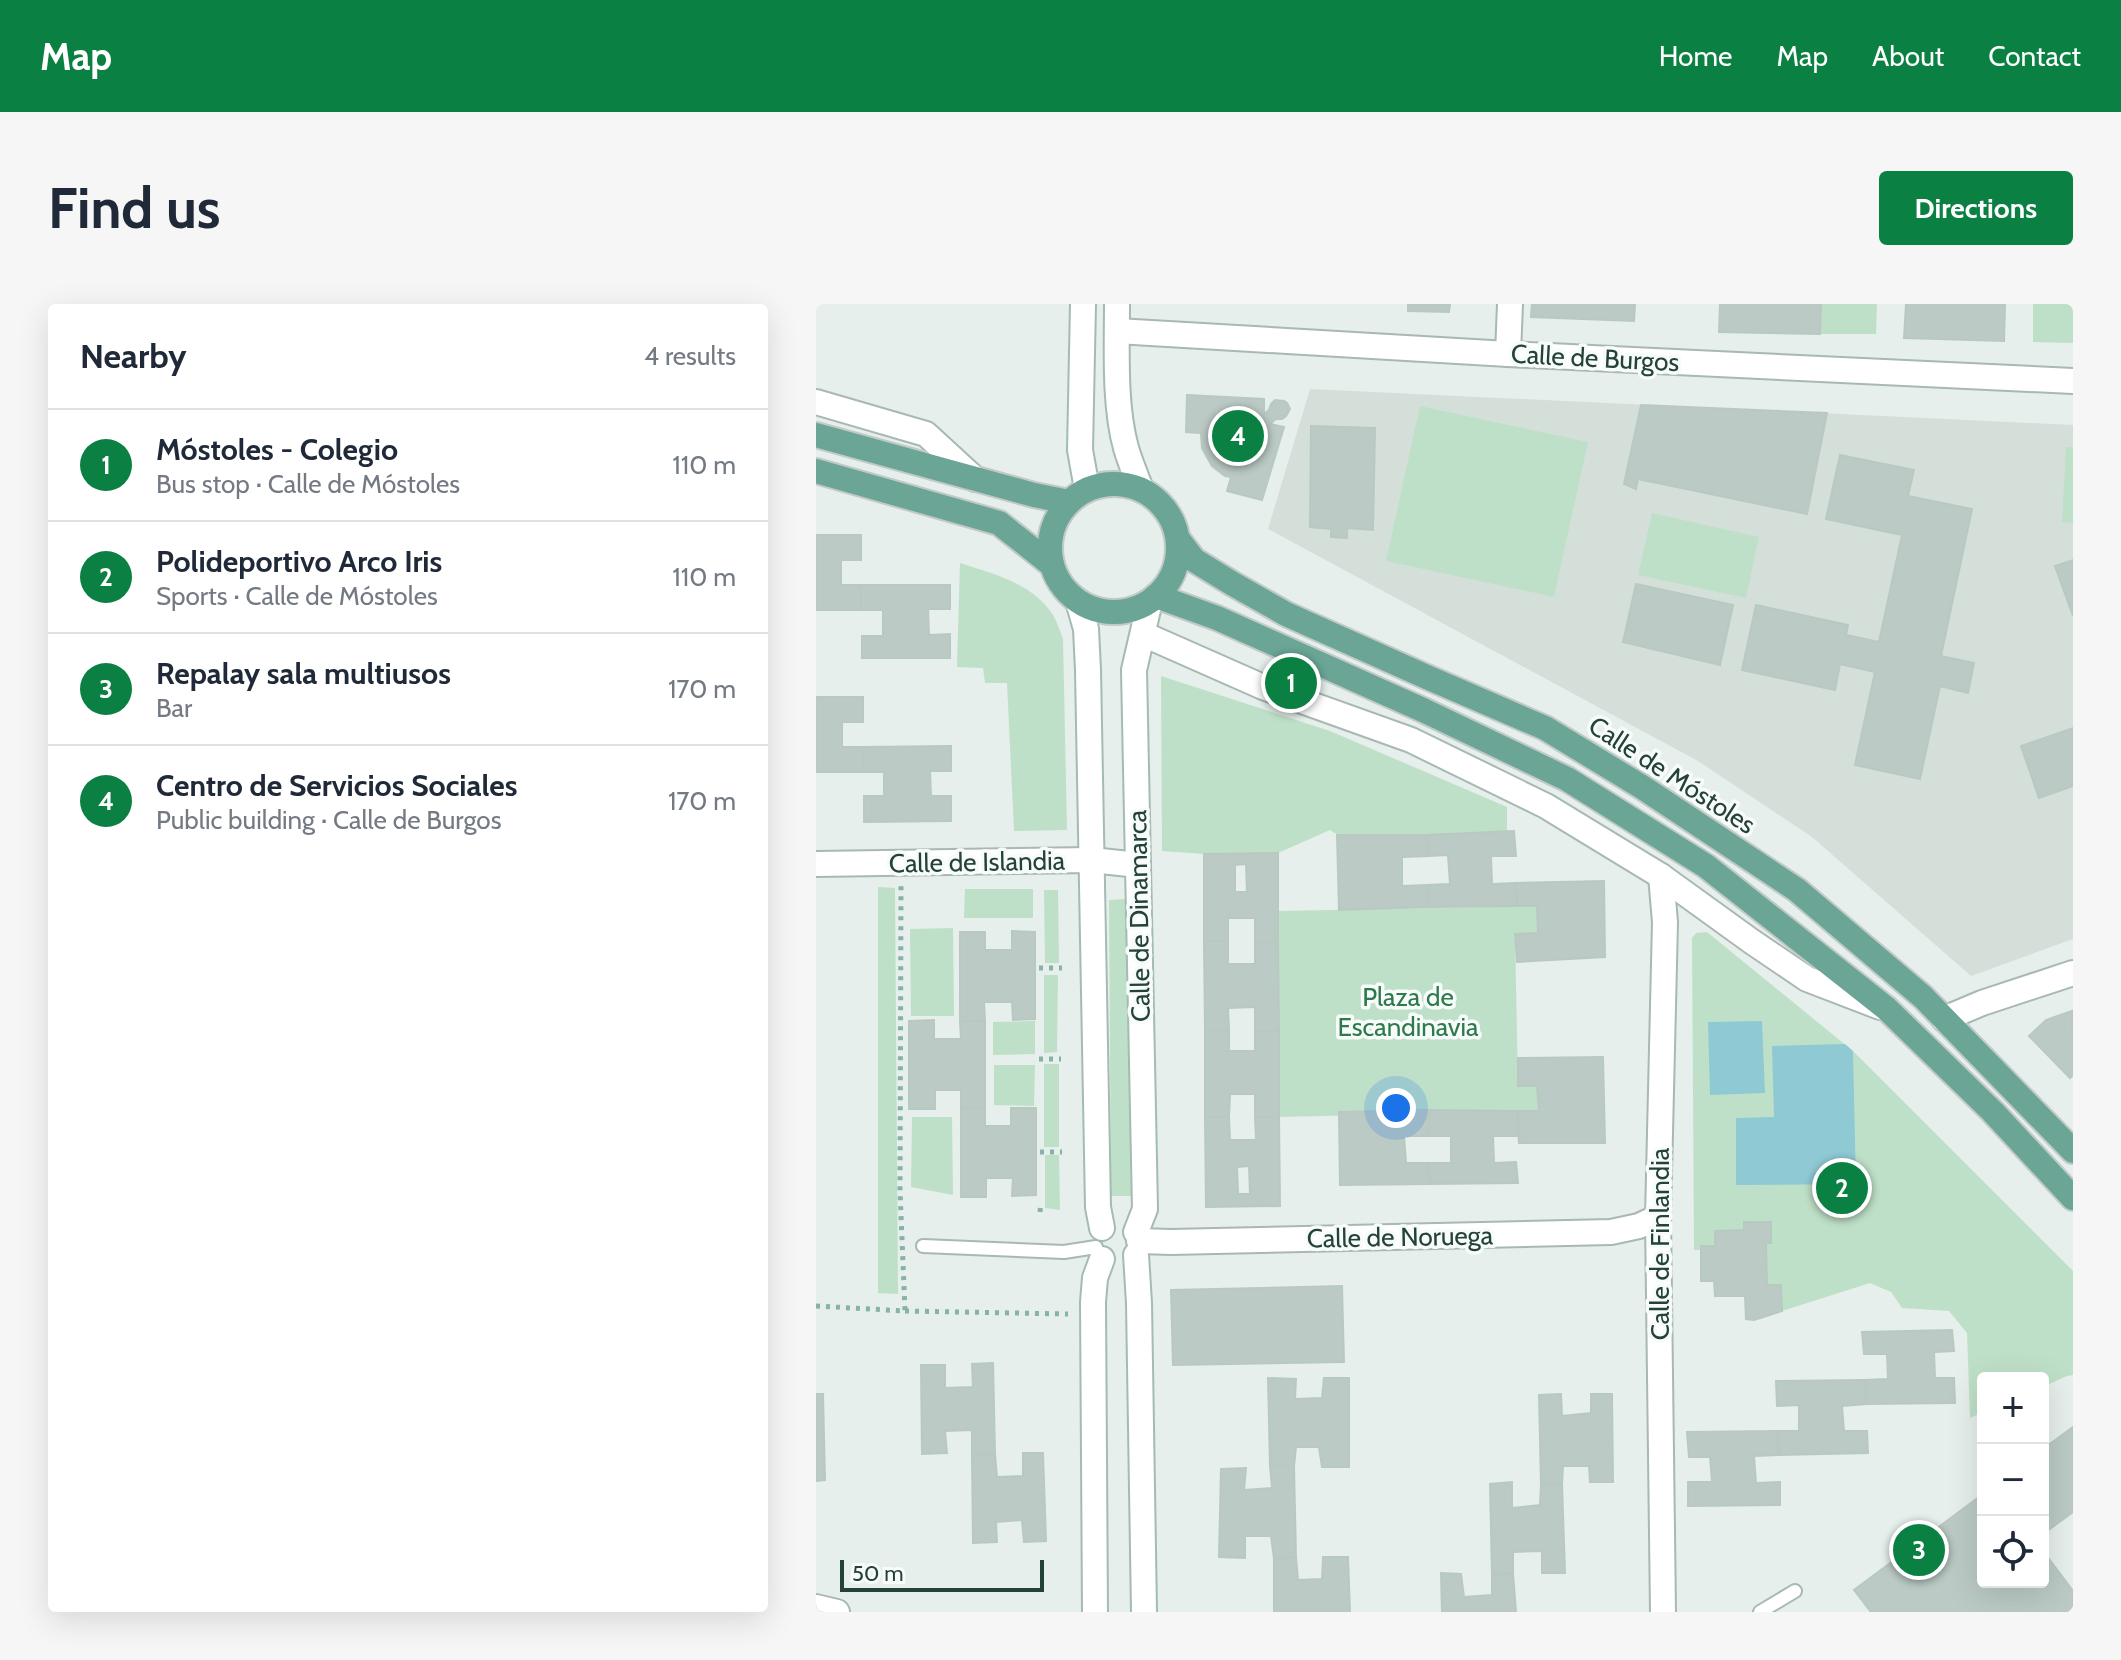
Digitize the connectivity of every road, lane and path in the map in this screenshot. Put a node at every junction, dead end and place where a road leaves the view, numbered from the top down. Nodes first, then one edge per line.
1 (1083, 304) edge
2 (1117, 304) edge
3 (1510, 304) edge
4 (1117, 331) junction
5 (1508, 354) junction
6 (2073, 381) edge
7 (816, 402) edge
8 (816, 435) edge
9 (816, 471) edge
10 (975, 479) junction
11 (1141, 489) junction
12 (1078, 496) junction
13 (1178, 539) junction
14 (1052, 565) junction
15 (1153, 598) junction
16 (1078, 601) junction
17 (1143, 634) junction
18 (1092, 860) junction
19 (816, 864) edge
20 (1138, 865) junction
21 (1661, 876) junction
22 (901, 885) dead end
23 (1039, 968) dead end
24 (1062, 968) dead end
25 (2073, 973) edge
26 (1887, 1009) junction
27 (1944, 1019) junction
28 (1039, 1059) dead end
29 (1061, 1059) dead end
30 (2073, 1151) edge
31 (1040, 1152) dead end
32 (1062, 1152) dead end
33 (2073, 1198) edge
34 (1041, 1202) dead end
35 (1040, 1212) dead end
36 (1658, 1217) junction
37 (1137, 1242) junction
38 (1100, 1245) junction
39 (923, 1246) dead end
40 (816, 1306) edge
41 (905, 1311) junction
42 (1093, 1315) junction
43 (1795, 1591) dead end
44 (816, 1607) edge
45 (837, 1612) edge
46 (1095, 1612) edge
47 (1144, 1612) edge
48 (1663, 1612) edge
49 (1760, 1612) edge

1 - 12 street
2 - 4 street
3 - 5 street
4 - 5 street, Calle de Burgos
4 - 11 street
5 - 6 street, Calle de Burgos
7 - 10 street
8 - 10 main road
9 - 14 main road
10 - 12 main road
11 - 12 main road
11 - 13 main road
12 - 14 main road
13 - 15 main road
13 - 27 main road, Calle de Móstoles
14 - 16 main road
15 - 16 main road
15 - 17 street, Calle de Dinamarca
15 - 26 main road
16 - 18 street, Calle de Dinamarca
17 - 20 street, Calle de Dinamarca
17 - 21 street
18 - 19 street, Calle de Islandia
18 - 20 street, Calle de Islandia
18 - 38 street, Calle de Dinamarca
20 - 37 street, Calle de Dinamarca
21 - 26 street
21 - 36 street, Calle de Finlandia
22 - 41 path
23 - 24 path
25 - 27 street
26 - 33 main road
27 - 30 main road, Calle de Móstoles
28 - 29 path
31 - 32 path
34 - 35 path
36 - 37 street, Calle de Noruega
36 - 48 street, Calle de Finlandia
37 - 38 street
37 - 38 street
37 - 47 street, Calle de Dinamarca
38 - 39 lane
38 - 42 street, Calle de Dinamarca
40 - 41 path
41 - 42 path
42 - 46 street, Calle de Dinamarca
43 - 49 lane
44 - 45 street

